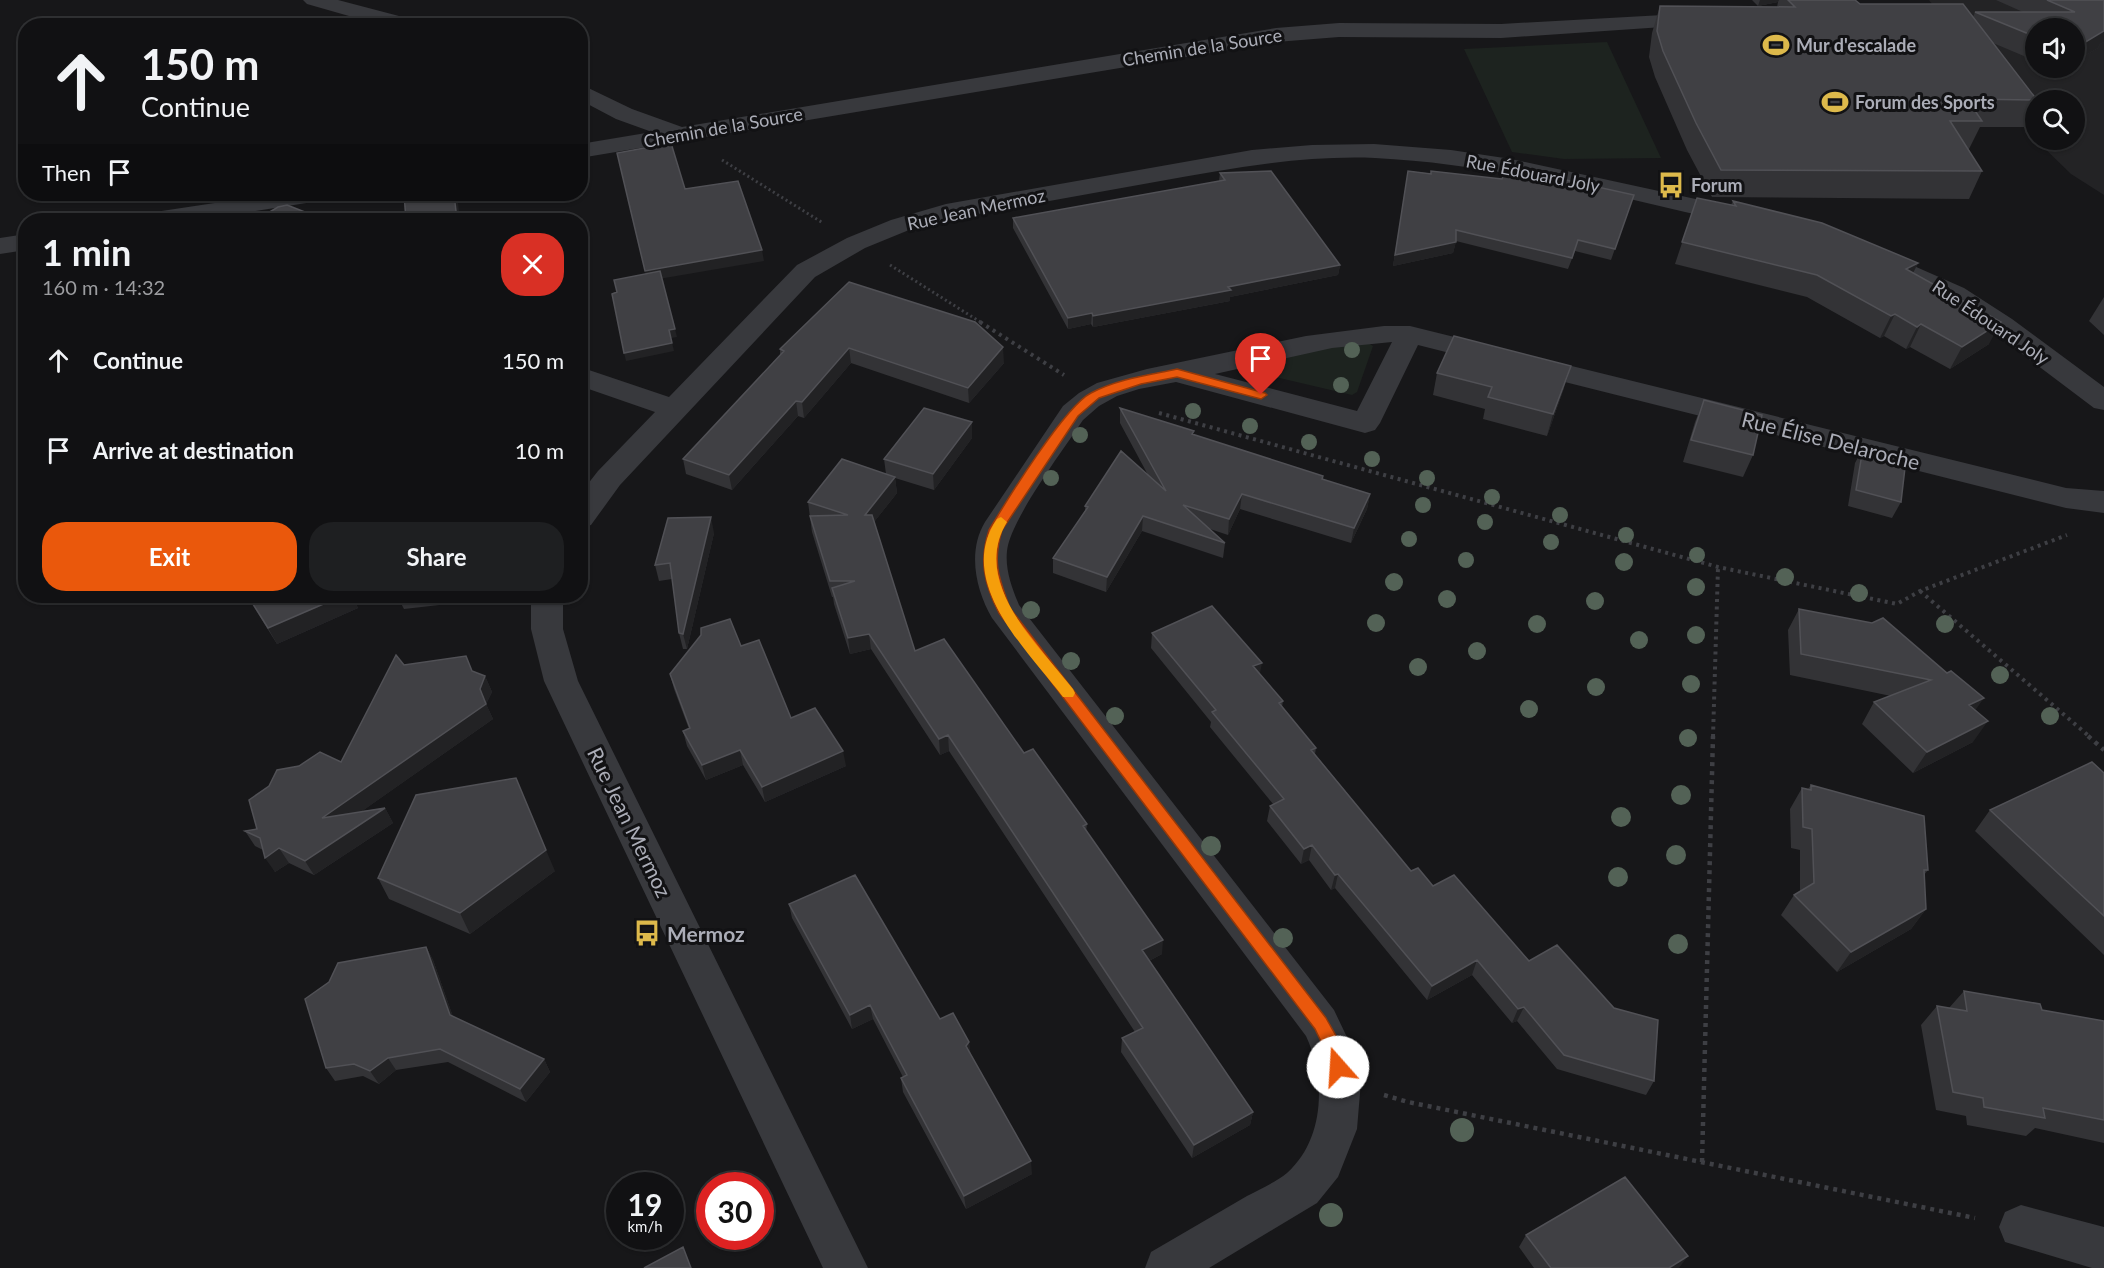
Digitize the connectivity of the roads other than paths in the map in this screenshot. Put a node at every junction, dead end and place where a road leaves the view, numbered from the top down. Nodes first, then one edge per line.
1 (314, 0) edge
2 (1720, 17) edge
3 (380, 18) edge
4 (588, 95) edge
5 (681, 135) junction
6 (1446, 147) joint
7 (588, 150) edge
8 (275, 201) edge
9 (199, 213) edge
10 (1759, 221) edge
11 (18, 243) edge
12 (0, 246) edge
13 (1852, 248) edge
14 (1410, 334) junction
15 (1177, 373) junction
16 (588, 379) edge
17 (2104, 401) edge
18 (674, 409) junction
19 (2104, 502) edge
20 (588, 506) edge
21 (547, 603) edge
22 (2021, 1227) road end
23 (2104, 1249) edge
24 (846, 1268) edge
25 (1167, 1268) edge

1 - 3 street
2 - 5 street, Chemin de la Source
4 - 5 street
5 - 7 street, Chemin de la Source
6 - 10 street, Rue Édouard Joly
6 - 18 street, Rue Jean Mermoz
8 - 9 street
11 - 12 street
13 - 17 street, Rue Édouard Joly
14 - 15 street, Rue Élise Delaroche
14 - 15 street
14 - 19 street, Rue Élise Delaroche
15 - 25 street, Rue Élise Delaroche
16 - 18 street
18 - 20 street, Rue Jean Mermoz
21 - 24 street, Rue Jean Mermoz
22 - 23 street

